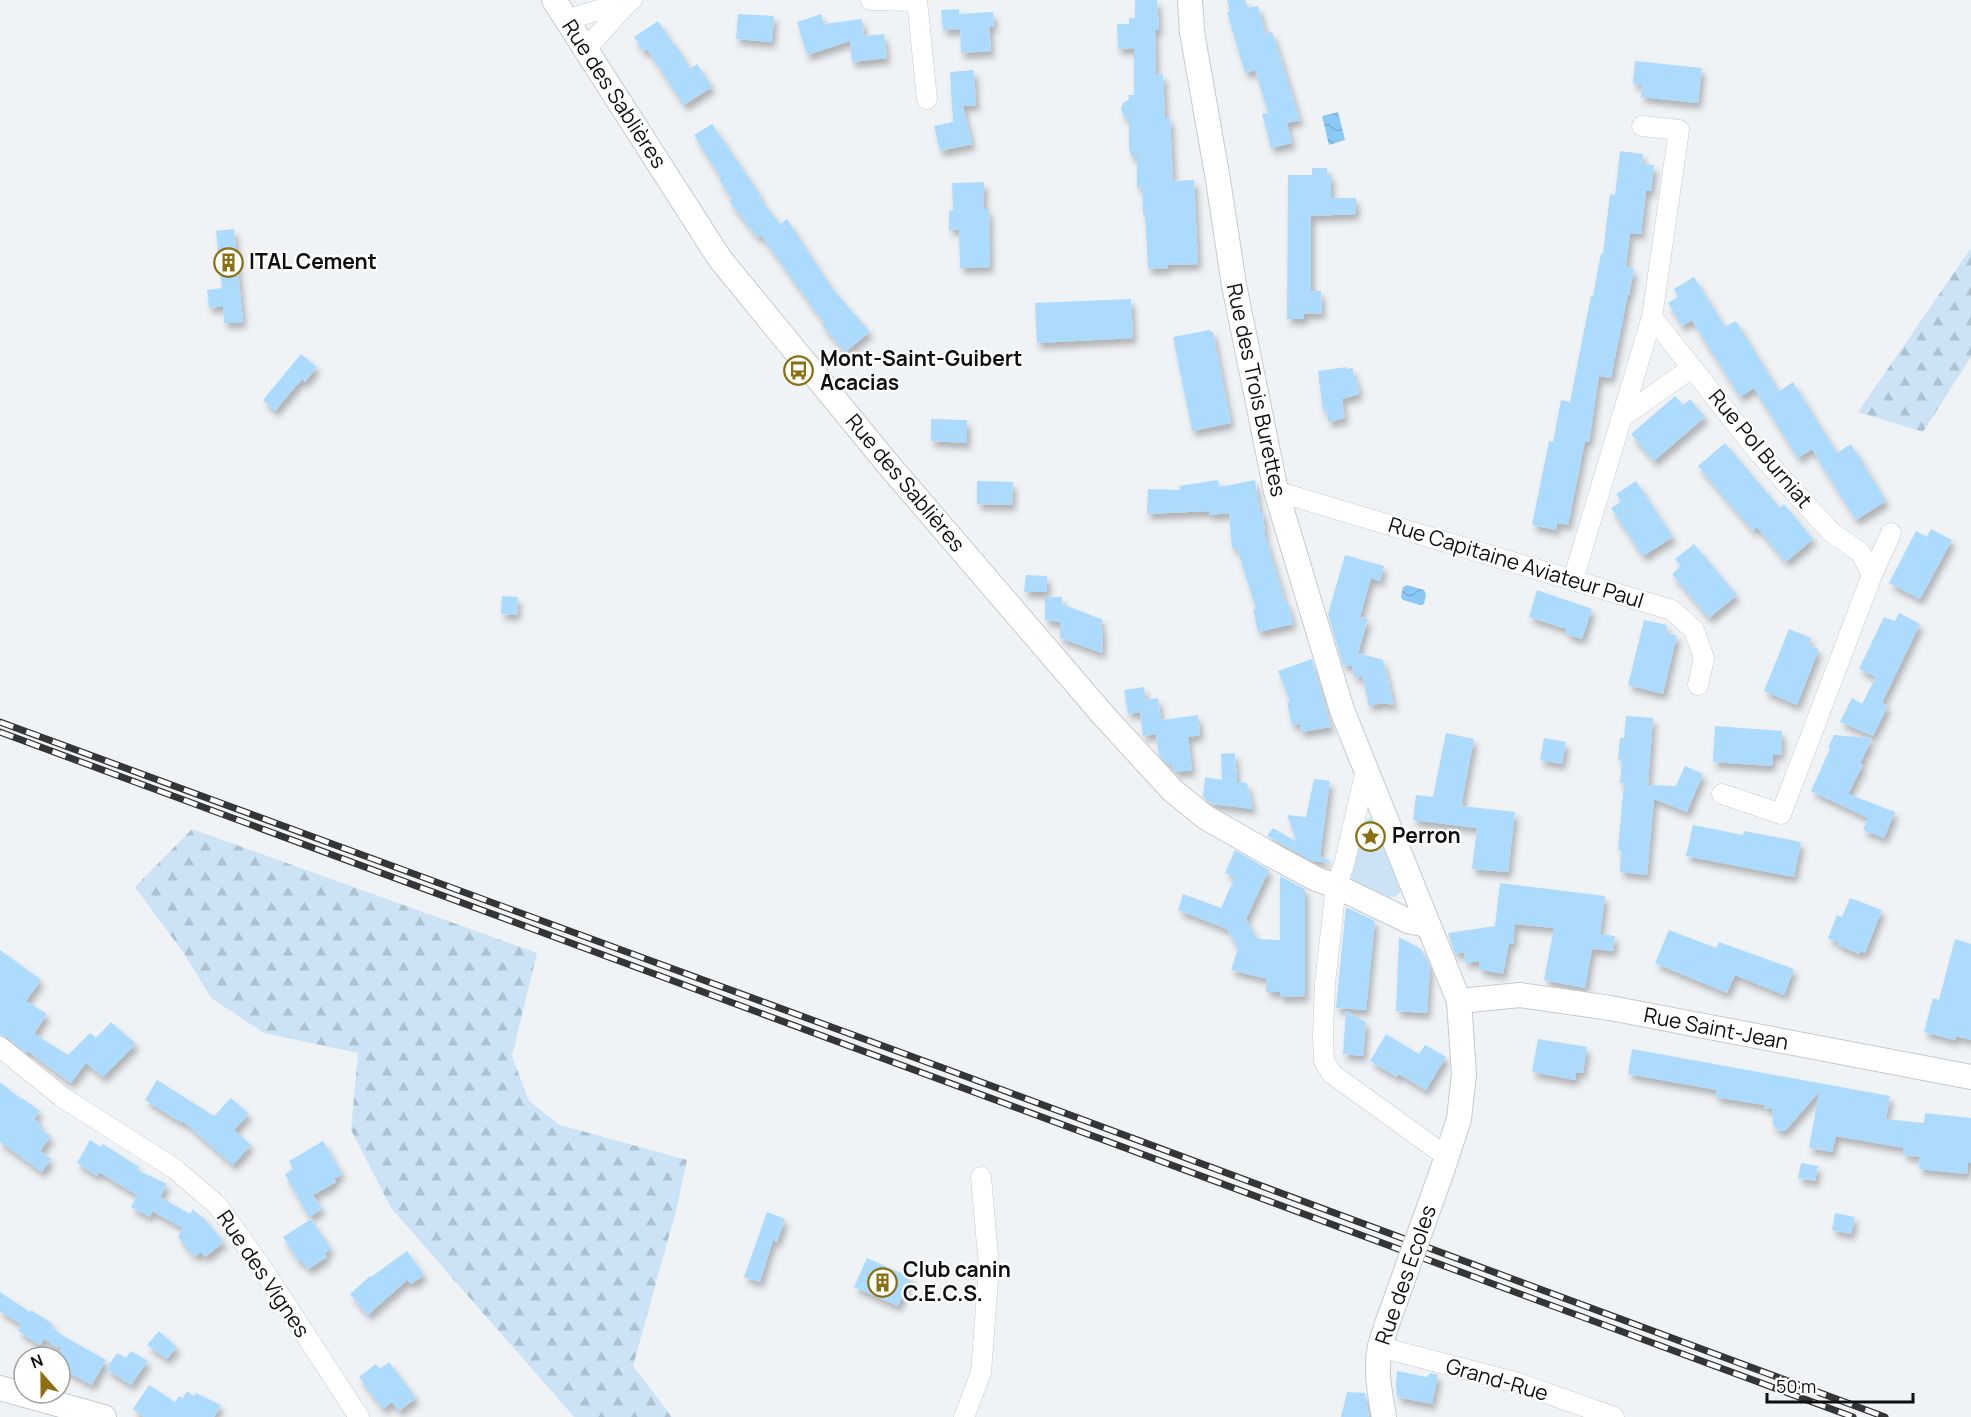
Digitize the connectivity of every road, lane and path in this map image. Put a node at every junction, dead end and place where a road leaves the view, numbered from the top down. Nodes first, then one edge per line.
1 (871, 0) edge
2 (917, 0) edge
3 (1190, 0) edge
4 (630, 1) edge
5 (560, 10) edge
6 (586, 50) junction
7 (927, 99) dead end
8 (1642, 126) dead end
9 (1652, 317) junction
10 (1692, 368) junction
11 (1622, 417) junction
12 (1276, 491) junction
13 (1891, 533) dead end
14 (1872, 575) junction
15 (1573, 580) junction
16 (1698, 685) dead end
17 (1366, 770) junction
18 (1722, 794) dead end
19 (1336, 886) junction
20 (1427, 925) junction
21 (1459, 1001) junction
22 (0, 1047) edge
23 (1971, 1077) edge
24 (1444, 1163) junction
25 (981, 1177) dead end
26 (1380, 1347) junction
27 (0, 1388) edge
28 (104, 1417) edge
29 (359, 1417) edge
30 (964, 1417) edge
31 (1384, 1417) edge
32 (1614, 1417) edge

1 - 2 street
2 - 7 street
3 - 12 street, Rue des Trois Burettes
4 - 5 street
4 - 6 street
5 - 6 street, Rue des Sablières
6 - 19 street, Rue des Sablières
8 - 9 street
9 - 10 street, Rue Pol Burniat
9 - 11 street
10 - 11 street
10 - 14 street, Rue Pol Burniat
11 - 15 street
12 - 15 street, Rue Capitaine Aviateur Paul
12 - 17 street, Rue des Trois Burettes
13 - 14 street
14 - 18 street
15 - 16 street, Rue Capitaine Aviateur Paul
17 - 19 street
17 - 20 street, Rue des Trois Burettes
19 - 20 street, Rue des Sablières
19 - 24 street
20 - 21 street, Rue des Ecoles
21 - 23 street, Rue Saint-Jean
21 - 24 street, Rue des Ecoles
22 - 29 street, Rue des Vignes
24 - 26 street, Rue des Ecoles, bridge
25 - 30 street
26 - 31 street, Rue des Ecoles
26 - 32 street, Grand-Rue
27 - 28 street

